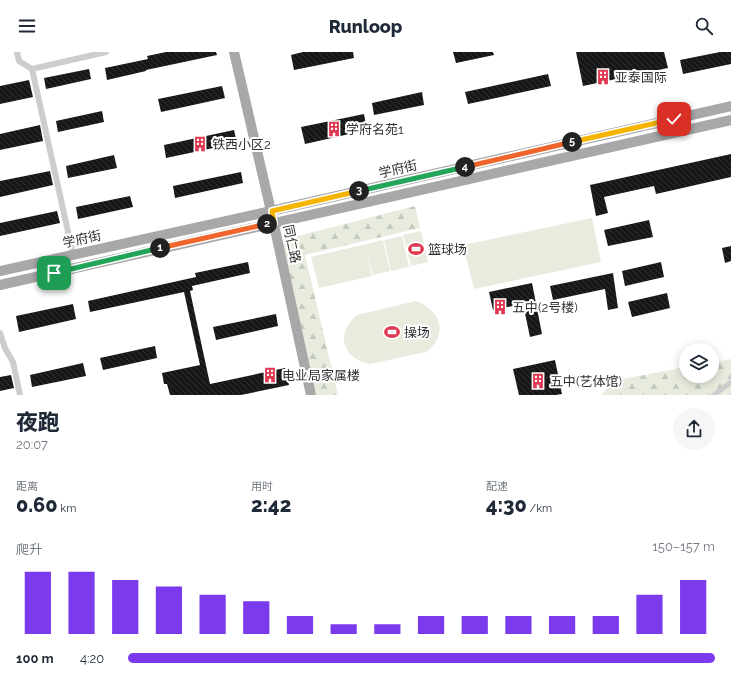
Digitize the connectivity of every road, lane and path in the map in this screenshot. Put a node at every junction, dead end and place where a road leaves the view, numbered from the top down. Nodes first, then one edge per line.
1 (17, 52) edge
2 (106, 52) edge
3 (230, 52) edge
4 (234, 52) edge
5 (32, 68) junction
6 (731, 106) edge
7 (731, 120) edge
8 (269, 211) junction
9 (271, 223) junction
10 (73, 254) junction
11 (0, 271) edge
12 (0, 285) edge
13 (0, 333) edge
14 (731, 382) edge
15 (20, 395) edge
16 (306, 395) edge
17 (311, 395) edge
18 (714, 395) edge

1 - 5 street
2 - 5 street
3 - 8 main road, 同仁路
4 - 8 main road, 同仁路
5 - 10 street
6 - 8 main road, 学府街
7 - 9 main road, 学府街
8 - 9 main road, 同仁路
8 - 10 main road, 学府街
9 - 12 main road, 学府街
9 - 16 main road, 同仁路
9 - 17 main road, 同仁路
10 - 11 main road, 学府街
13 - 15 street
14 - 18 street

